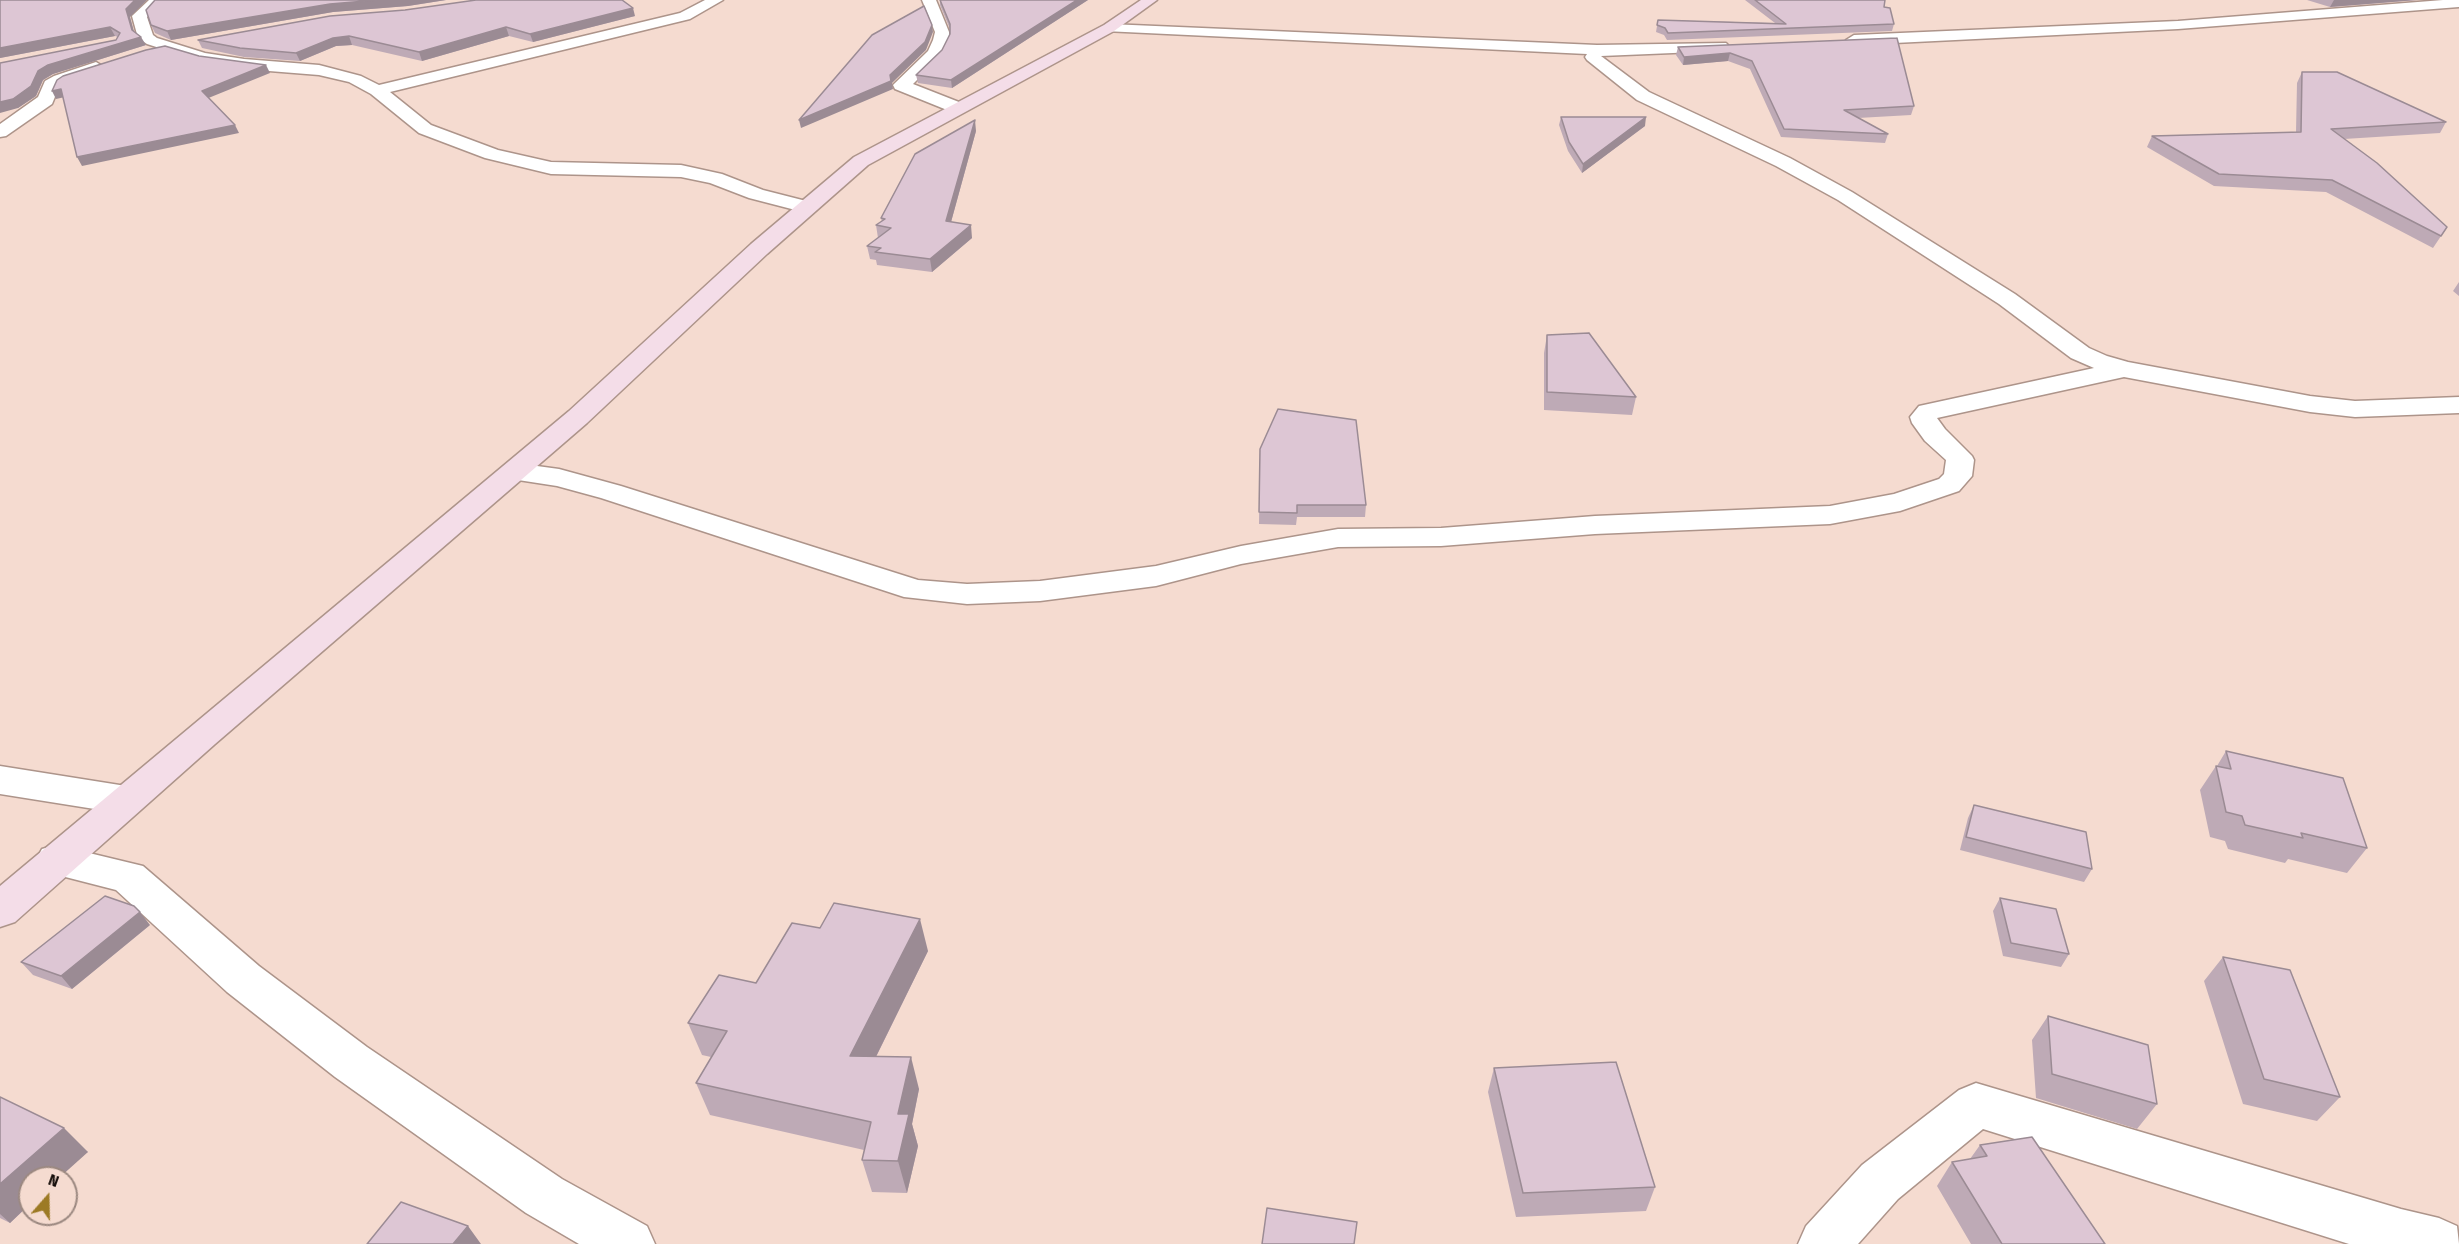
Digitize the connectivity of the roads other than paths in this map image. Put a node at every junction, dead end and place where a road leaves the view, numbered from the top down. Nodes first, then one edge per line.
1 (157, 0) edge
2 (716, 0) edge
3 (929, 0) edge
4 (1150, 0) edge
5 (2459, 3) edge
6 (1109, 28) junction
7 (201, 41) edge
8 (1839, 41) edge
9 (169, 46) junction
10 (1731, 46) edge
11 (1597, 50) junction
12 (108, 63) edge
13 (377, 90) junction
14 (958, 108) junction
15 (0, 132) edge
16 (807, 207) junction
17 (2124, 369) junction
18 (2459, 405) edge
19 (514, 472) junction
20 (0, 780) edge
21 (126, 800) junction
22 (56, 860) junction
23 (0, 910) edge
24 (629, 1244) edge
25 (1824, 1244) edge
26 (2439, 1244) edge

1 - 9 street
2 - 13 street
3 - 14 street
4 - 6 street
5 - 8 street
6 - 11 street
6 - 14 street
7 - 9 street
9 - 13 street
10 - 11 street
11 - 17 street
12 - 15 street
13 - 16 street
14 - 16 street
16 - 19 street
17 - 18 street
17 - 19 street
19 - 21 street
20 - 21 street
21 - 22 street
22 - 23 street
22 - 24 street
25 - 26 street

